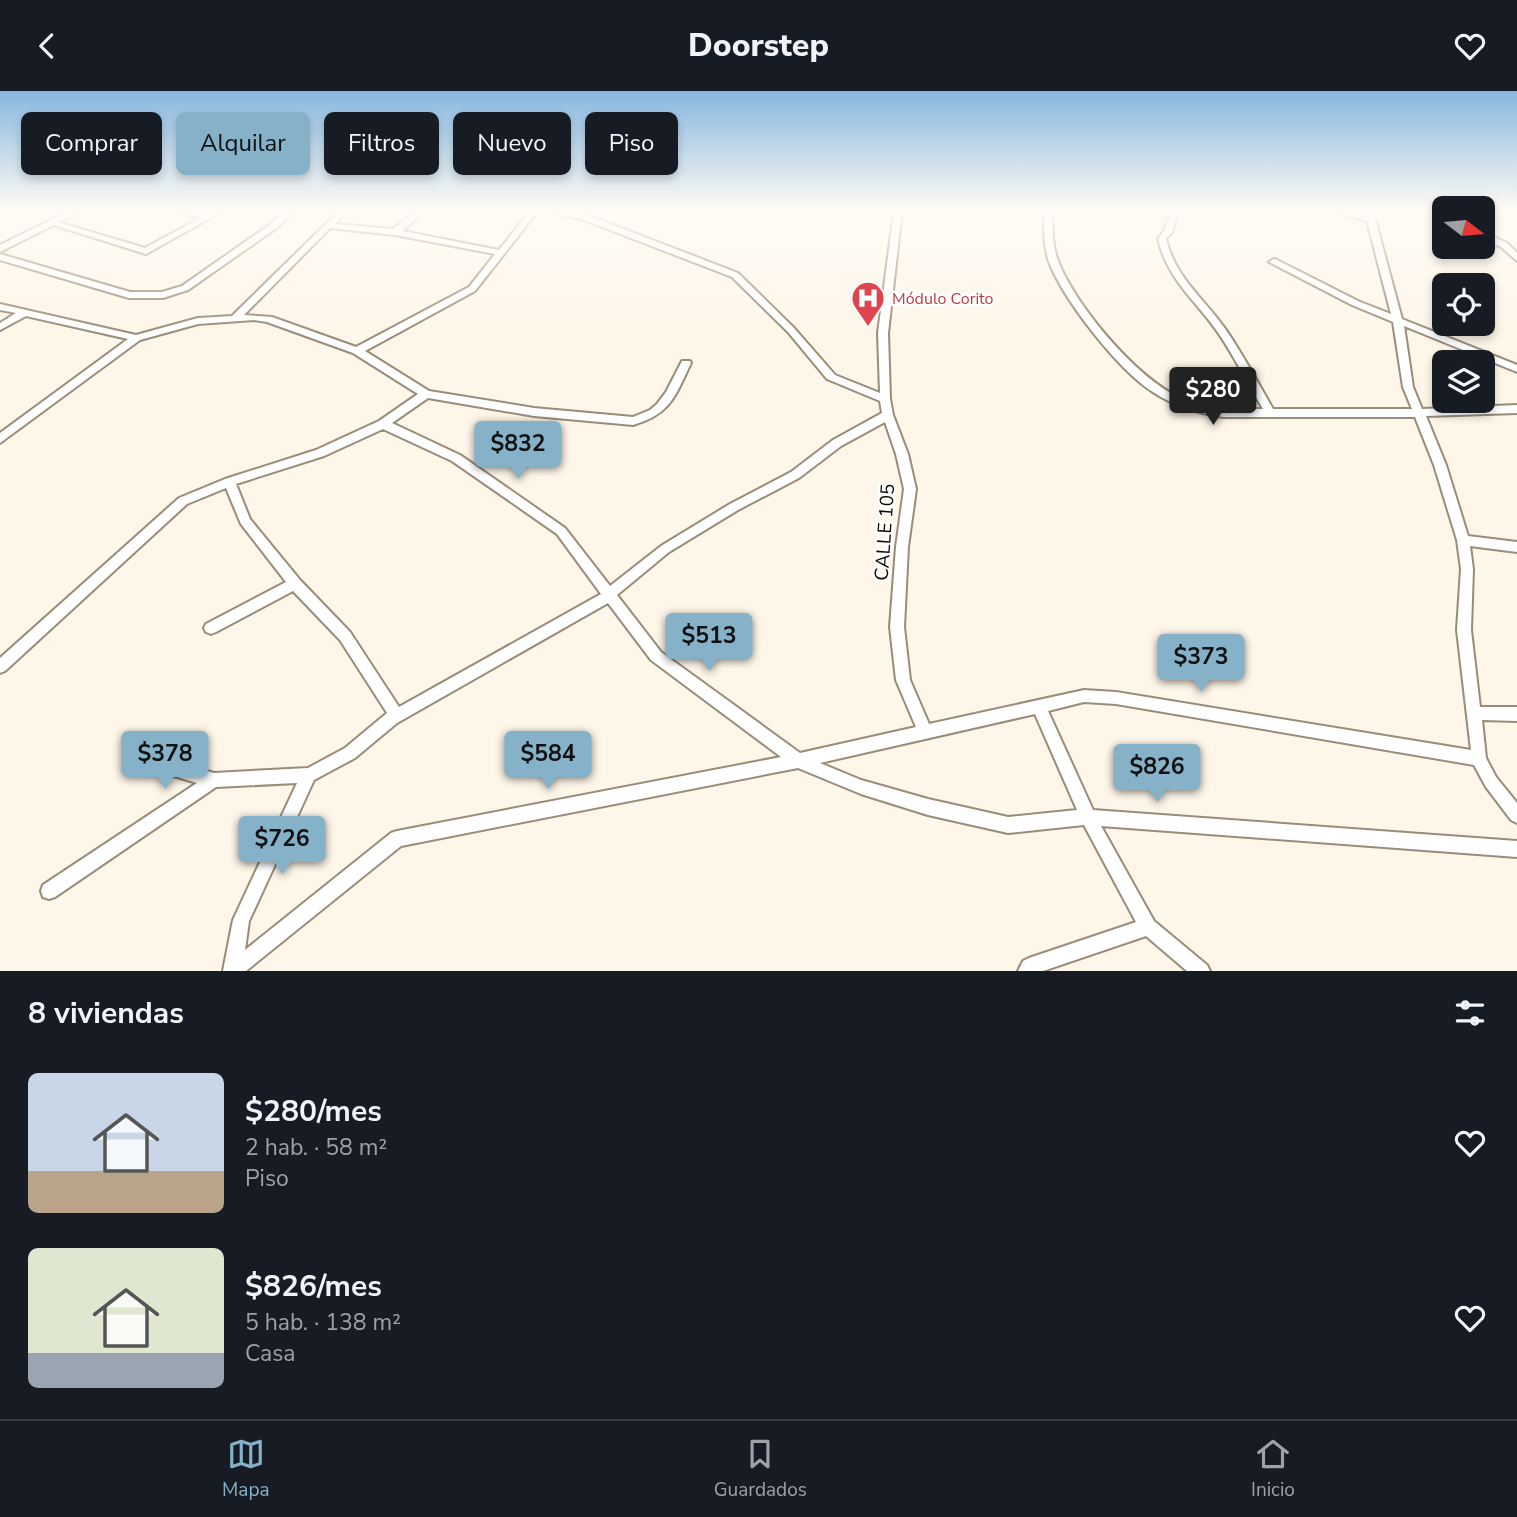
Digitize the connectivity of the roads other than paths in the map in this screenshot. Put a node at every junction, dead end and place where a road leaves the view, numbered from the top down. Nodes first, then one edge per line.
1 (236, 252) edge
2 (304, 252) edge
3 (497, 252) edge
4 (676, 252) edge
5 (893, 252) edge
6 (1052, 252) edge
7 (1167, 252) edge
8 (1380, 252) edge
9 (502, 253) joint
10 (0, 257) edge
11 (1274, 262) dead end
12 (0, 307) edge
13 (25, 312) junction
14 (235, 318) junction
15 (1398, 322) junction
16 (0, 327) edge
17 (136, 338) junction
18 (357, 351) junction
19 (687, 363) dead end
20 (1517, 369) edge
21 (426, 394) junction
22 (885, 399) junction
23 (1517, 409) edge
24 (1269, 411) junction
25 (1419, 413) junction
26 (888, 415) junction
27 (383, 424) junction
28 (0, 439) edge
29 (229, 482) junction
30 (1462, 540) junction
31 (1517, 547) edge
32 (295, 584) junction
33 (610, 593) junction
34 (211, 628) dead end
35 (0, 667) edge
36 (1039, 706) junction
37 (1473, 713) junction
38 (1517, 714) edge
39 (396, 715) junction
40 (924, 730) junction
41 (139, 759) dead end
42 (1479, 759) junction
43 (799, 761) junction
44 (309, 775) junction
45 (214, 779) junction
46 (1517, 815) edge
47 (1088, 817) junction
48 (1517, 849) edge
49 (49, 891) dead end
50 (1148, 927) junction
51 (232, 971) edge
52 (1027, 971) edge
53 (1202, 971) edge

1 - 10 street
2 - 14 street
3 - 9 street
4 - 22 street
5 - 22 street, CALLE 105
6 - 24 street
7 - 24 street
8 - 15 street
9 - 18 street
11 - 15 street
12 - 13 street
13 - 16 street
13 - 17 street
14 - 17 street
14 - 18 street
15 - 20 street
15 - 25 street
17 - 28 street
18 - 21 street
19 - 21 street
21 - 27 street
22 - 26 street, CALLE 105
23 - 25 street
24 - 25 street
25 - 30 street
26 - 33 street
26 - 40 street, CALLE 105
27 - 29 street
27 - 33 street
29 - 32 street
29 - 35 street
30 - 31 street
30 - 37 street
32 - 34 street
32 - 39 street
33 - 39 street
33 - 43 street
36 - 40 street
36 - 42 street
36 - 47 street
37 - 38 street
37 - 42 street
39 - 44 street
40 - 43 street
41 - 45 street
42 - 46 street
43 - 47 street
43 - 51 street
44 - 45 street
44 - 51 street
45 - 49 street
47 - 48 street
47 - 50 street
50 - 52 street
50 - 53 street

